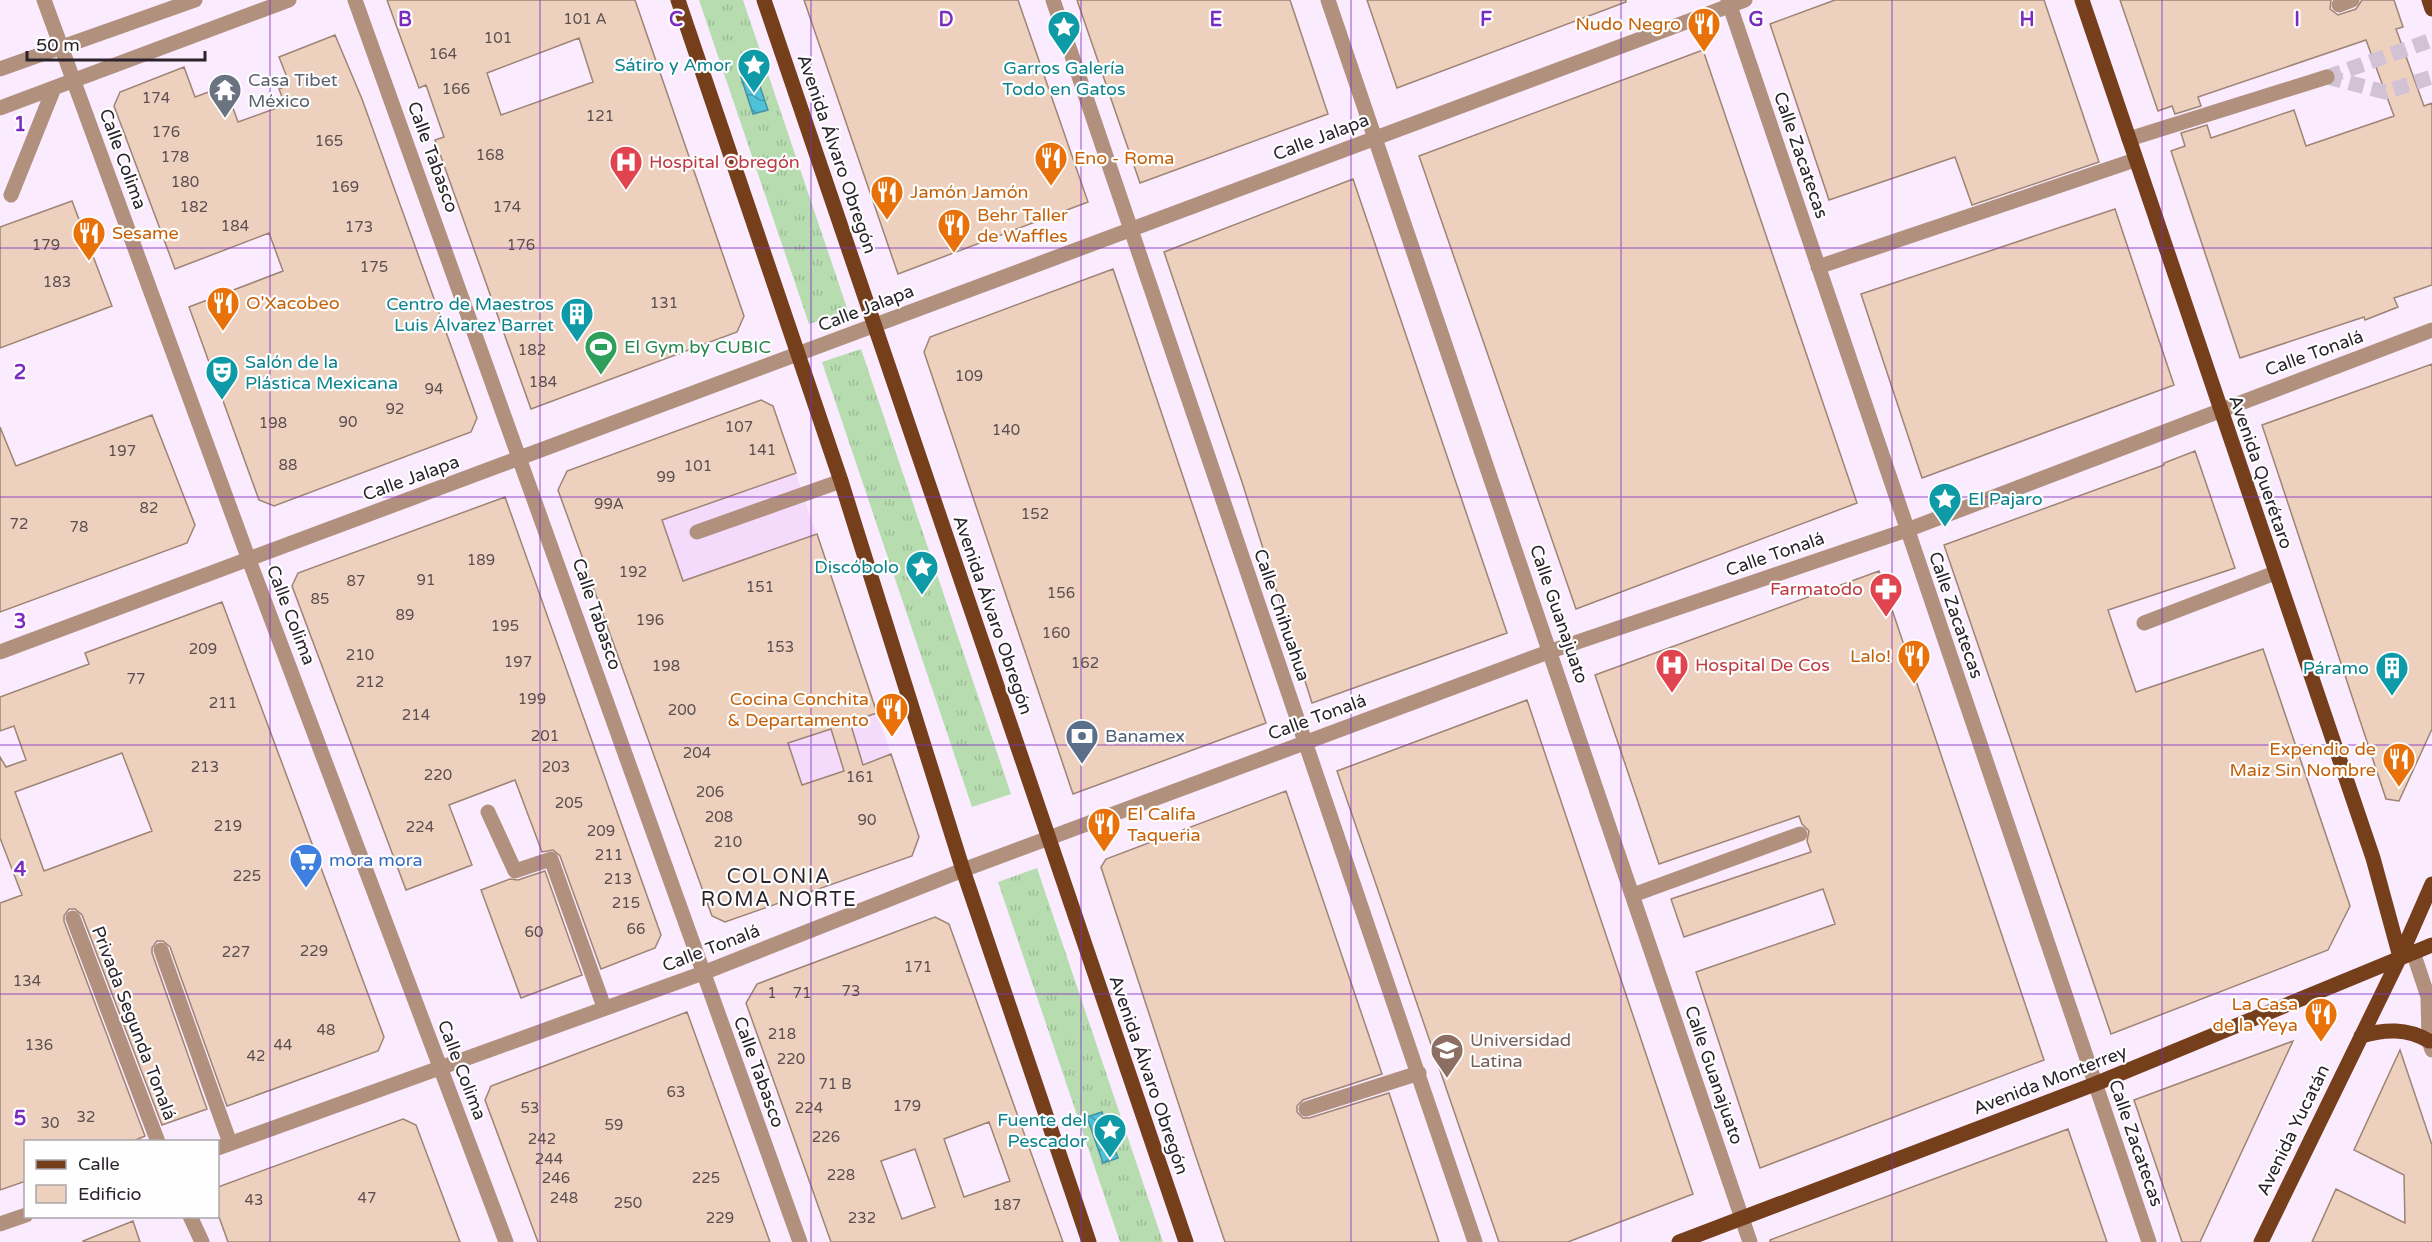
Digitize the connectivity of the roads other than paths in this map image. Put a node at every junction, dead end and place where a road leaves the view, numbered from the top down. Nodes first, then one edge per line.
1 (44, 0) edge
2 (195, 0) edge
3 (289, 0) edge
4 (355, 0) edge
5 (678, 0) edge
6 (764, 0) edge
7 (1053, 0) edge
8 (1328, 0) edge
9 (1745, 0) edge
10 (2082, 0) edge
11 (2429, 0) edge
12 (1729, 3) edge
13 (2432, 9) edge
14 (62, 49) junction
15 (0, 69) edge
16 (2327, 77) dead end
17 (74, 81) junction
18 (54, 88) junction
19 (0, 108) edge
20 (1376, 137) junction
21 (2129, 139) junction
22 (2135, 160) junction
23 (11, 195) dead end
24 (1132, 229) junction
25 (1818, 267) junction
26 (875, 325) junction
27 (2432, 330) edge
28 (798, 355) junction
29 (2219, 409) junction
30 (521, 458) junction
31 (841, 481) junction
32 (1907, 530) junction
33 (697, 532) dead end
34 (249, 560) junction
35 (2275, 573) junction
36 (2144, 623) dead end
37 (1551, 651) junction
38 (0, 652) edge
39 (1304, 742) junction
40 (488, 812) dead end
41 (1800, 834) dead end
42 (1048, 840) junction
43 (963, 870) junction
44 (2432, 884) edge
45 (1633, 895) junction
46 (73, 918) dead end
47 (2432, 945) edge
48 (161, 950) dead end
49 (2407, 955) junction
50 (703, 973) junction
51 (604, 1007) junction
52 (2361, 1036) junction
53 (2430, 1045) edge
54 (440, 1066) junction
55 (1419, 1073) junction
56 (2095, 1084) junction
57 (1306, 1109) dead end
58 (157, 1140) edge
59 (224, 1146) edge
60 (24, 1216) edge
61 (191, 1218) edge
62 (1742, 1218) junction
63 (0, 1224) edge
64 (202, 1242) edge
65 (506, 1242) edge
66 (800, 1242) edge
67 (1089, 1242) edge
68 (1186, 1242) edge
69 (1475, 1242) edge
70 (1679, 1242) edge
71 (1750, 1242) edge
72 (2149, 1242) edge
73 (2261, 1242) edge

1 - 14 street, Calle Colima
2 - 14 street
3 - 17 street
4 - 30 street, Calle Tabasco
5 - 28 main road
6 - 26 main road, Avenida Álvaro Obregón
7 - 24 street, Calle Chihuahua
8 - 20 street, Calle Guanajuato
9 - 12 street, Calle Jalapa
10 - 21 main road, Avenida Querétaro
11 - 13 main road
12 - 20 street, Calle Jalapa
12 - 25 street, Calle Zacatecas
14 - 15 street
14 - 17 street, Calle Colima
16 - 21 street
17 - 18 street
17 - 34 street, Calle Colima
18 - 19 street
18 - 23 street
20 - 24 street, Calle Jalapa
20 - 37 street, Calle Guanajuato
21 - 22 main road, Avenida Querétaro
22 - 25 street
22 - 29 main road, Avenida Querétaro
24 - 26 street, Calle Jalapa
24 - 39 street, Calle Chihuahua
25 - 32 street, Calle Zacatecas
26 - 28 street, Calle Jalapa
26 - 42 main road, Avenida Álvaro Obregón
27 - 29 street, Calle Tonalá
28 - 30 street, Calle Jalapa
28 - 31 main road
29 - 32 street, Calle Tonalá
29 - 35 main road, Avenida Querétaro
30 - 34 street, Calle Jalapa
30 - 50 street, Calle Tabasco
31 - 33 street
31 - 43 main road
32 - 37 street, Calle Tonalá
32 - 56 street, Calle Zacatecas
34 - 38 street, Calle Jalapa
34 - 54 street, Calle Colima
35 - 36 street
35 - 49 main road, Avenida Querétaro
37 - 39 street, Calle Tonalá
37 - 45 street, Calle Guanajuato
39 - 42 street, Calle Tonalá
39 - 55 street, Calle Chihuahua
40 - 51 street
41 - 45 street
42 - 43 street, Calle Tonalá
42 - 68 main road, Avenida Álvaro Obregón
43 - 50 street, Calle Tonalá
43 - 67 main road
44 - 49 main road
45 - 62 street, Calle Guanajuato
46 - 58 street, Privada Segunda Tonalá
47 - 49 main road, Avenida Monterrey
48 - 59 street
49 - 52 main road, Avenida Yucatán
49 - 53 street, Avenida Querétaro
49 - 56 main road, Avenida Monterrey
50 - 51 street, Calle Tonalá
50 - 66 street, Calle Tabasco
51 - 54 street, Calle Tonalá
52 - 53 main road
52 - 73 main road, Avenida Yucatán
54 - 59 street, Calle Tonalá
54 - 65 street, Calle Colima
55 - 57 street
55 - 69 street, Calle Chihuahua
56 - 62 main road, Avenida Monterrey
56 - 72 street, Calle Zacatecas
60 - 63 street
61 - 64 street
62 - 70 main road, Avenida Monterrey
62 - 71 street, Calle Guanajuato

